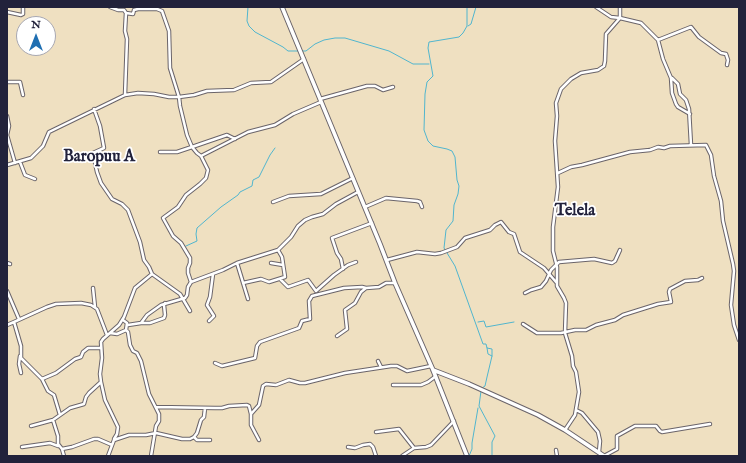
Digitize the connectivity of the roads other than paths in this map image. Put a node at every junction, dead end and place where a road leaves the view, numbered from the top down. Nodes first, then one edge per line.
1 (23, 7) edge
2 (110, 7) edge
3 (282, 7) edge
4 (596, 7) edge
5 (620, 7) edge
6 (7, 12) edge
7 (126, 13) junction
8 (620, 18) junction
9 (658, 40) junction
10 (304, 59) junction
11 (727, 65) dead end
12 (671, 78) junction
13 (7, 82) edge
14 (394, 87) dead end
15 (23, 95) dead end
16 (125, 95) junction
17 (179, 97) junction
18 (320, 100) junction
19 (94, 109) junction
20 (690, 114) junction
21 (7, 116) edge
22 (235, 139) junction
23 (692, 145) junction
24 (192, 147) junction
25 (160, 152) dead end
26 (202, 156) junction
27 (20, 162) junction
28 (15, 163) junction
29 (7, 165) edge
30 (558, 173) junction
31 (353, 178) junction
32 (35, 179) dead end
33 (358, 192) junction
34 (273, 202) dead end
35 (365, 207) junction
36 (422, 207) dead end
37 (372, 223) junction
38 (278, 250) junction
39 (620, 250) dead end
40 (387, 260) junction
41 (237, 262) junction
42 (356, 262) dead end
43 (271, 264) dead end
44 (556, 265) junction
45 (283, 266) junction
46 (343, 269) junction
47 (152, 274) junction
48 (213, 274) junction
49 (549, 275) junction
50 (702, 278) dead end
51 (280, 280) junction
52 (191, 282) junction
53 (395, 282) junction
54 (243, 283) junction
55 (556, 283) junction
56 (93, 288) dead end
57 (366, 288) junction
58 (7, 291) edge
59 (316, 292) junction
60 (525, 293) dead end
61 (183, 299) junction
62 (248, 299) dead end
63 (165, 303) junction
64 (95, 306) junction
65 (190, 311) dead end
66 (19, 319) junction
67 (122, 320) junction
68 (209, 321) dead end
69 (14, 322) junction
70 (141, 323) junction
71 (523, 324) dead end
72 (7, 325) edge
73 (128, 325) junction
74 (126, 330) junction
75 (110, 333) junction
76 (565, 333) junction
77 (107, 335) junction
78 (337, 336) dead end
79 (739, 340) edge
80 (100, 348) junction
81 (20, 354) junction
82 (378, 361) dead end
83 (215, 363) dead end
84 (431, 366) junction
85 (381, 367) junction
86 (433, 370) junction
87 (21, 373) dead end
88 (436, 376) junction
89 (42, 379) junction
90 (101, 382) junction
91 (393, 385) dead end
92 (156, 407) junction
93 (205, 408) junction
94 (576, 410) junction
95 (251, 414) junction
96 (60, 415) junction
97 (53, 420) junction
98 (454, 421) junction
99 (710, 424) dead end
100 (31, 426) dead end
101 (565, 430) junction
102 (376, 432) dead end
103 (156, 433) junction
104 (194, 437) junction
105 (114, 440) junction
106 (210, 440) dead end
107 (258, 440) dead end
108 (112, 445) junction
109 (59, 446) junction
110 (22, 447) dead end
111 (348, 447) dead end
112 (62, 448) junction
113 (414, 448) junction
114 (556, 450) dead end
115 (602, 455) edge
116 (64, 456) edge
117 (108, 456) edge
118 (151, 456) edge
119 (376, 456) edge
120 (402, 456) edge
121 (467, 456) edge
122 (557, 456) edge

1 - 6 street
2 - 7 street
3 - 10 street
4 - 8 street
5 - 8 street
7 - 16 street
7 - 17 street
8 - 9 street
8 - 30 street
9 - 11 street
9 - 12 street
10 - 17 street
10 - 18 street
12 - 20 street
12 - 20 street
13 - 15 street
14 - 18 street
16 - 17 street
16 - 19 street
17 - 24 street
18 - 22 street
18 - 31 street
19 - 27 street
19 - 47 street
20 - 23 street
21 - 28 street
22 - 24 street
22 - 26 street
23 - 30 street
23 - 79 street
24 - 25 street
24 - 26 street
26 - 52 street
27 - 28 street
27 - 32 street
28 - 29 street
30 - 44 street
31 - 33 street
31 - 34 street
33 - 35 street
33 - 38 street
35 - 36 street
35 - 37 street
37 - 40 street
37 - 46 street
38 - 41 street
38 - 45 street
39 - 44 street
40 - 49 street
40 - 53 street
41 - 48 street
41 - 54 street
42 - 46 street
43 - 45 street
44 - 49 street
44 - 55 street
45 - 51 street
46 - 59 street
47 - 61 street
47 - 67 street
48 - 52 street
48 - 68 street
49 - 55 street
49 - 60 street
50 - 76 street
51 - 54 street
51 - 59 street
52 - 61 street
53 - 57 street
53 - 84 street
54 - 62 street
55 - 76 street
56 - 64 street
57 - 59 street
57 - 78 street
58 - 66 street
59 - 83 street
61 - 63 street
61 - 65 street
63 - 70 street
63 - 70 street
64 - 66 street
64 - 77 street
66 - 69 street
67 - 73 street
67 - 75 street
69 - 72 street
69 - 81 street
70 - 73 street
71 - 76 street
73 - 74 street
74 - 75 street
74 - 92 street
75 - 77 street
76 - 94 street
77 - 80 street
80 - 89 street
80 - 90 street
81 - 87 street
81 - 89 street
82 - 85 street
84 - 85 street
84 - 86 street
85 - 95 street
86 - 88 street
86 - 101 street
88 - 91 street
88 - 98 street
89 - 96 street
90 - 96 street
90 - 105 street
92 - 93 street
92 - 103 street
93 - 95 street
93 - 104 street
94 - 101 street
94 - 115 street
95 - 107 street
96 - 97 street
97 - 100 street
97 - 109 street
98 - 113 street
98 - 121 street
99 - 115 street
101 - 115 street
102 - 113 street
103 - 104 street
103 - 105 street
103 - 118 street
104 - 106 street
105 - 108 street
108 - 112 street
108 - 117 street
109 - 110 street
109 - 112 street
111 - 119 street
112 - 116 street
113 - 120 street
114 - 122 street

